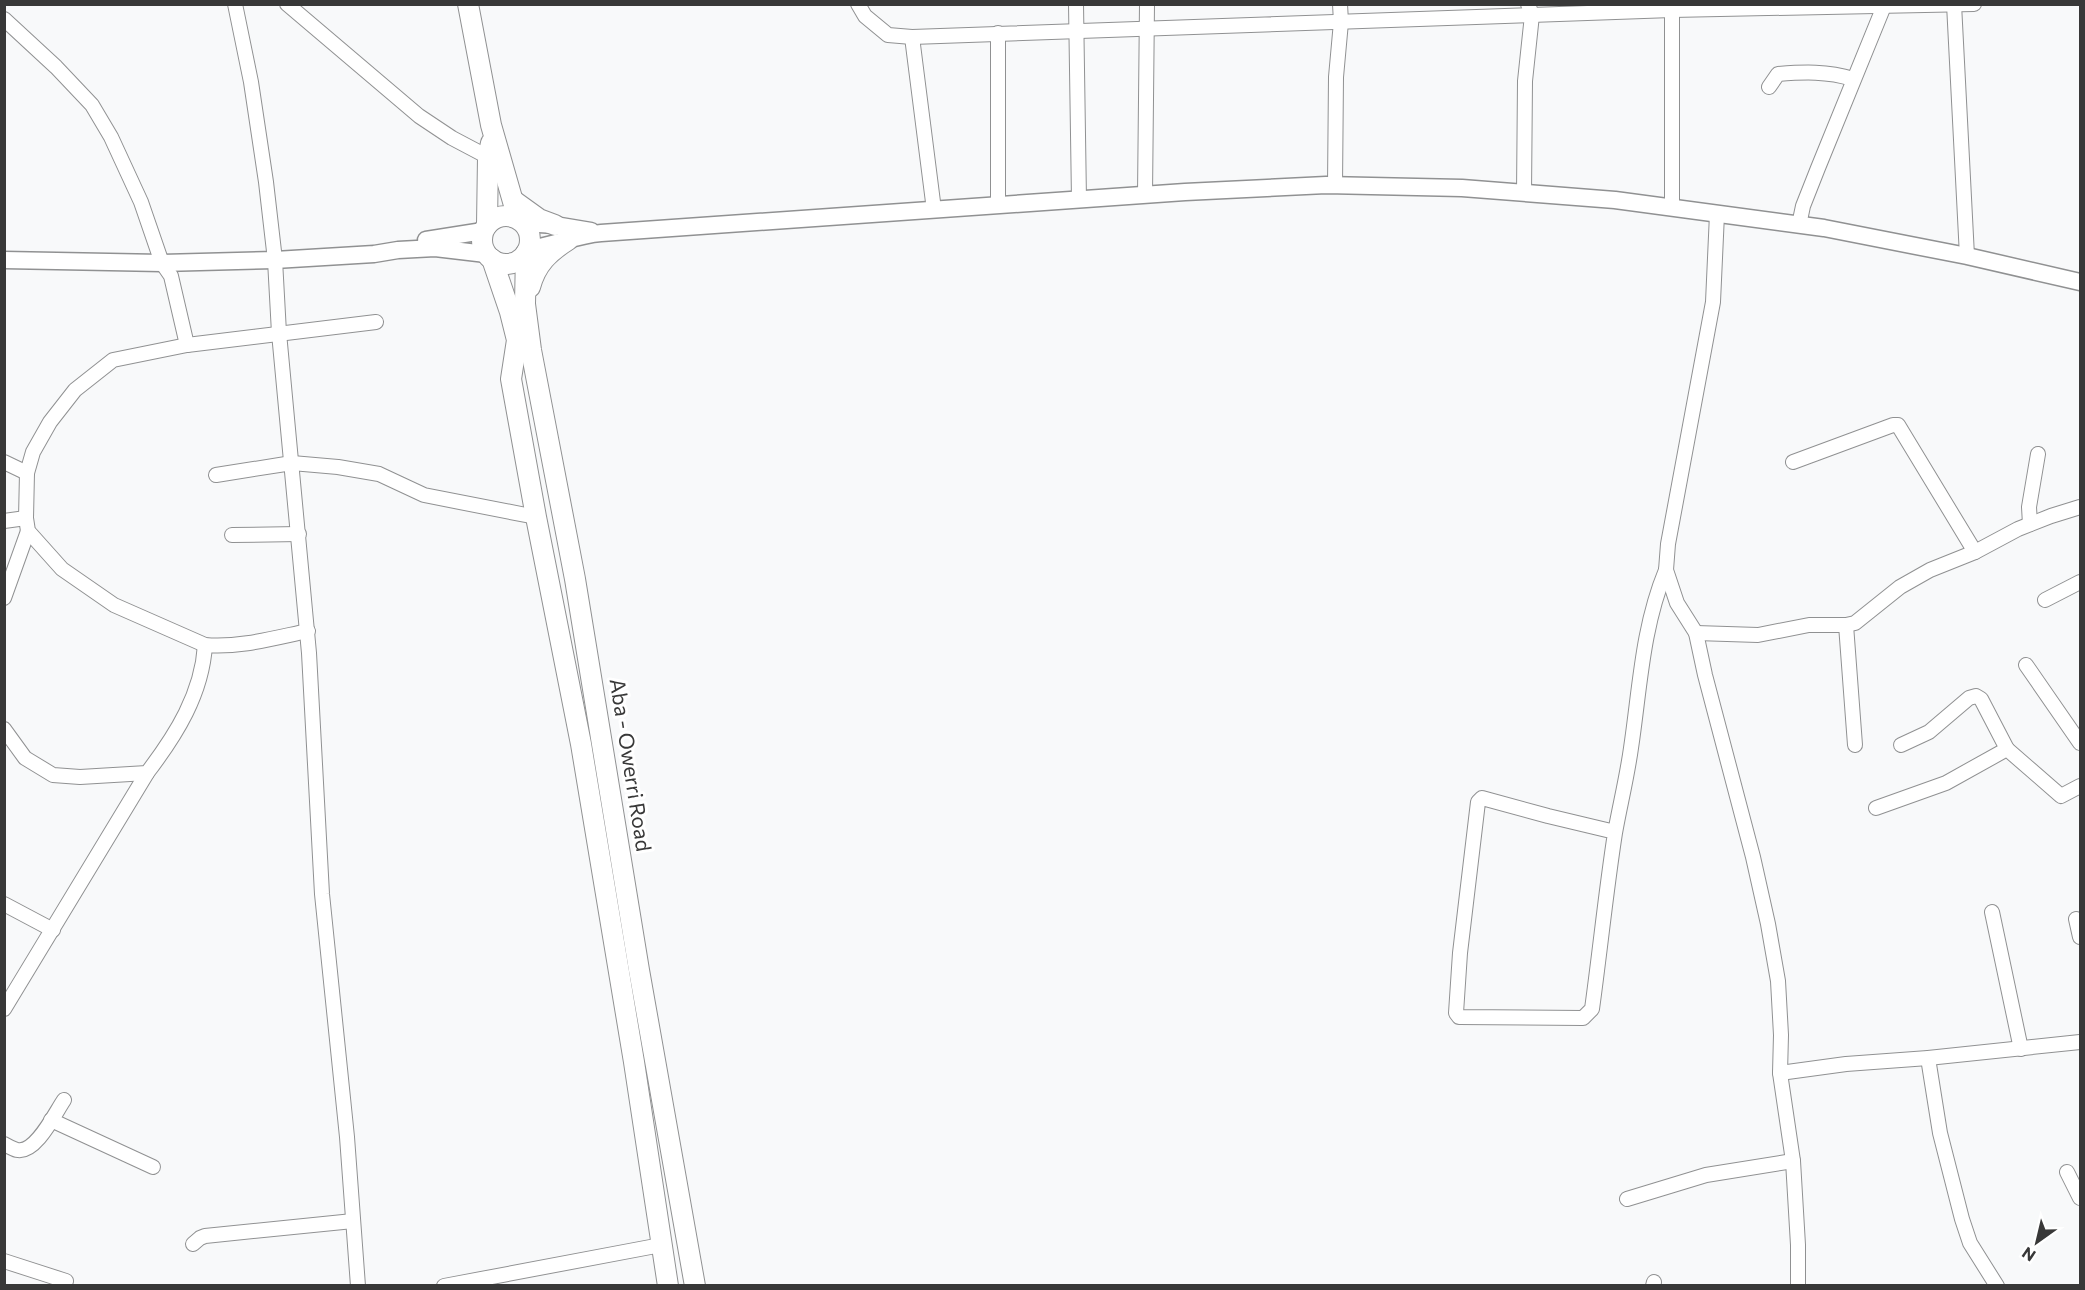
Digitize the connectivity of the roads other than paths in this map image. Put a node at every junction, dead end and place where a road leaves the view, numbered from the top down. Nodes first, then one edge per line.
1 (235, 4) edge
2 (287, 4) edge
3 (468, 4) edge
4 (858, 4) edge
5 (1076, 4) edge
6 (1147, 4) edge
7 (1340, 4) edge
8 (1974, 4) edge
9 (1954, 5) edge
10 (1884, 6) junction
11 (1530, 10) edge
12 (1672, 10) junction
13 (4, 20) edge
14 (1341, 22) junction
15 (1148, 28) junction
16 (1077, 30) junction
17 (998, 33) junction
18 (912, 37) junction
19 (1853, 79) junction
20 (1769, 87) dead end
21 (491, 125) junction
22 (488, 157) junction
23 (1335, 185) junction
24 (1524, 193) junction
25 (1145, 194) junction
26 (1079, 200) junction
27 (998, 205) junction
28 (1672, 208) junction
29 (934, 210) junction
30 (518, 214) junction
31 (1717, 214) junction
32 (555, 225) joint
33 (1799, 225) junction
34 (485, 228) junction
35 (601, 233) junction
36 (568, 240) junction
37 (527, 251) junction
38 (374, 255) junction
39 (489, 256) junction
40 (1967, 256) junction
41 (4, 260) edge
42 (275, 260) junction
43 (162, 263) junction
44 (2080, 282) edge
45 (525, 304) junction
46 (376, 322) dead end
47 (279, 333) junction
48 (187, 345) junction
49 (2038, 454) dead end
50 (4, 462) edge
51 (1793, 462) dead end
52 (292, 464) junction
53 (27, 473) junction
54 (216, 475) dead end
55 (2080, 507) edge
56 (536, 517) junction
57 (4, 521) edge
58 (27, 524) junction
59 (2030, 524) junction
60 (299, 534) junction
61 (232, 535) dead end
62 (1975, 552) junction
63 (1666, 570) junction
64 (2080, 582) edge
65 (4, 598) edge
66 (2045, 600) dead end
67 (1846, 625) junction
68 (308, 631) junction
69 (1696, 633) junction
70 (205, 645) junction
71 (2025, 665) dead end
72 (4, 729) edge
73 (2080, 743) edge
74 (1855, 745) dead end
75 (1901, 745) dead end
76 (2007, 748) junction
77 (147, 773) junction
78 (2080, 786) edge
79 (1876, 808) dead end
80 (1615, 832) junction
81 (4, 904) edge
82 (1992, 912) dead end
83 (2076, 919) dead end
84 (53, 930) junction
85 (2080, 937) edge
86 (639, 970) junction
87 (619, 971) junction
88 (4, 1009) edge
89 (2080, 1042) edge
90 (2021, 1049) junction
91 (1928, 1058) junction
92 (1780, 1073) junction
93 (64, 1100) dead end
94 (51, 1120) junction
95 (4, 1144) edge
96 (1793, 1161) junction
97 (153, 1167) dead end
98 (2067, 1172) dead end
99 (2080, 1197) edge
100 (1627, 1199) dead end
101 (353, 1221) junction
102 (193, 1244) dead end
103 (661, 1245) junction
104 (4, 1261) edge
105 (66, 1281) dead end
106 (358, 1286) edge
107 (444, 1286) edge
108 (668, 1286) edge
109 (695, 1286) edge
110 (1798, 1286) edge
111 (1997, 1286) edge

1 - 42 street
2 - 22 street
3 - 21 highway, Aba - Owerri Road
4 - 18 street
5 - 16 street
6 - 15 street
7 - 14 street
8 - 9 street
9 - 10 street
9 - 40 street
10 - 12 street
10 - 19 street
11 - 12 street
11 - 14 street
11 - 24 street
12 - 28 street
13 - 43 street
14 - 15 street
14 - 23 street
15 - 16 street
15 - 25 street
16 - 17 street
16 - 26 street
17 - 18 street
17 - 27 street
18 - 29 street
19 - 20 street
19 - 33 street
21 - 22 highway, Aba - Owerri Road
21 - 30 highway, Aba - Owerri Road
22 - 34 highway, Aba - Owerri Road
23 - 24 main road
23 - 25 main road
24 - 28 main road
25 - 26 main road
26 - 27 main road
27 - 29 main road
28 - 31 main road
29 - 35 main road
30 - 32 highway
30 - 34 highway
30 - 37 highway, Aba - Owerri Road
31 - 33 main road
31 - 63 street
32 - 35 main road
33 - 40 main road
34 - 38 main road
34 - 39 highway, Aba - Owerri Road
35 - 36 main road
36 - 37 main road
36 - 45 highway
37 - 39 highway
37 - 45 highway, Aba - Owerri Road
38 - 39 main road
38 - 42 main road
39 - 56 highway, Aba - Owerri Road
40 - 44 main road
41 - 43 main road
42 - 43 main road
42 - 47 street
43 - 48 street
45 - 86 highway, Aba - Owerri Road
46 - 47 street
47 - 48 street
47 - 52 street
48 - 53 street
49 - 59 street
50 - 53 street
51 - 62 street
52 - 54 street
52 - 56 street
52 - 60 street
53 - 58 street
55 - 59 street
56 - 87 highway, Aba - Owerri Road
57 - 58 street
58 - 65 street
58 - 70 street
59 - 62 street
60 - 61 street
60 - 68 street
62 - 67 street
63 - 69 street
63 - 80 street
64 - 66 street
67 - 69 street
67 - 74 street
68 - 70 street
68 - 101 street
69 - 92 street
70 - 77 street
71 - 73 street
72 - 77 street
75 - 76 street
76 - 78 street
76 - 79 street
77 - 84 street
80 - 80 street
81 - 84 street
82 - 90 street
83 - 85 street
84 - 88 street
86 - 87 highway
86 - 109 highway, Aba - Owerri Road
87 - 103 highway, Aba - Owerri Road
89 - 90 street
90 - 91 street
91 - 92 street
91 - 111 street
92 - 96 street
93 - 94 street
94 - 95 street
94 - 97 street
96 - 100 street
96 - 110 street
98 - 99 street
101 - 102 street
101 - 106 street
103 - 107 street
103 - 108 highway, Aba - Owerri Road
104 - 105 street

